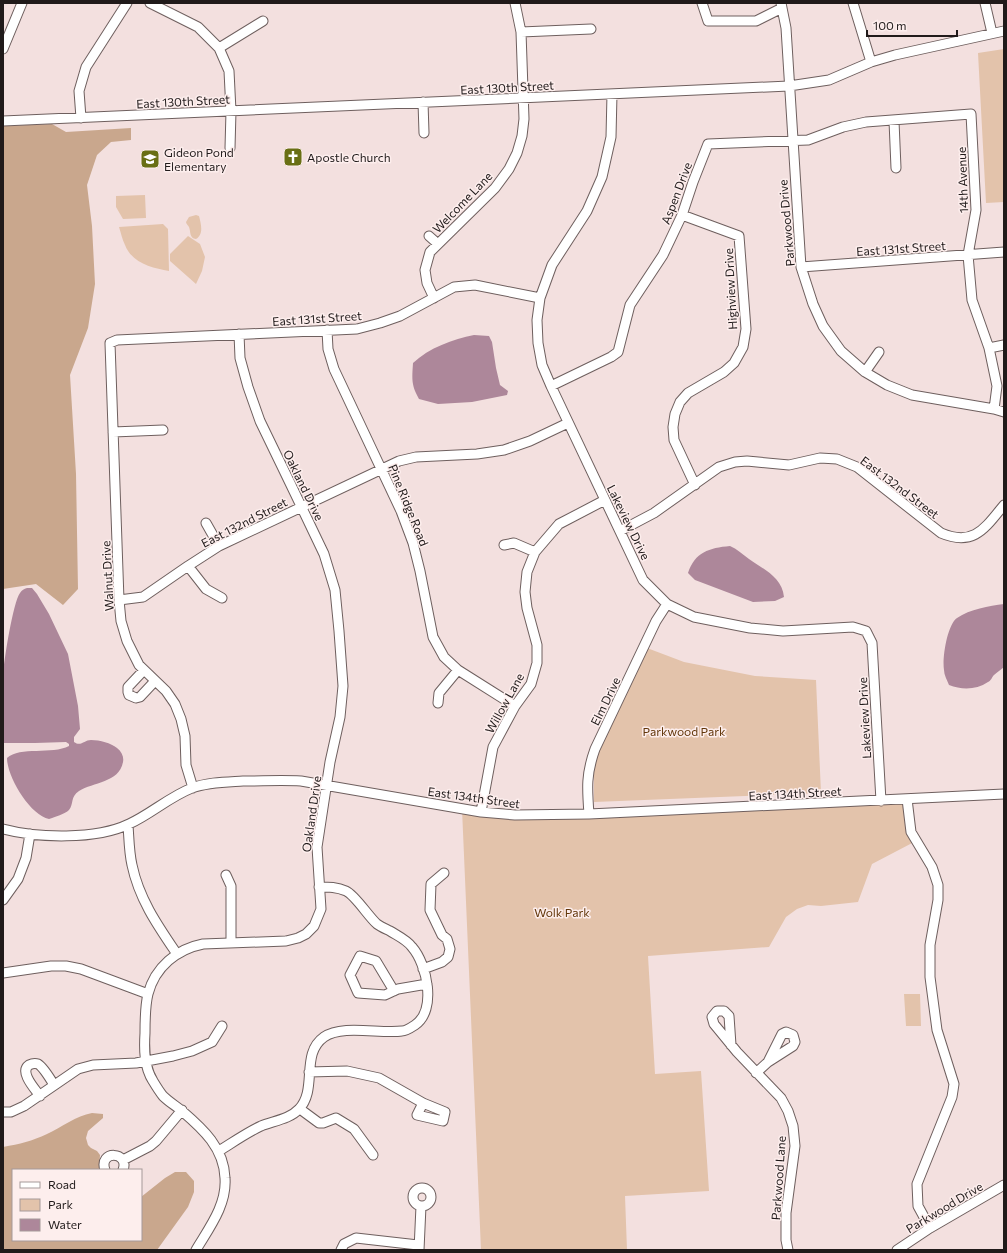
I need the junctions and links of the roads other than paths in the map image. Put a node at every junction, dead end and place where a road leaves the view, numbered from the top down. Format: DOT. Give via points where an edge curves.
graph roads {
  1 [pos="22,3"];
  2 [pos="127,3"];
  3 [pos="150,3"];
  4 [pos="515,3"];
  5 [pos="702,3"];
  6 [pos="853,3"];
  7 [pos="985,3"];
  8 [pos="781,6"];
  9 [pos="263,21"];
  10 [pos="591,29"];
  11 [pos="1004,31"];
  12 [pos="521,32"];
  13 [pos="992,33"];
  14 [pos="3,48"];
  15 [pos="219,48"];
  16 [pos="870,62"];
  17 [pos="789,86"];
  18 [pos="612,94"];
  19 [pos="524,98"];
  20 [pos="423,102"];
  21 [pos="231,111"];
  22 [pos="971,114"];
  23 [pos="80,118"];
  24 [pos="3,121"];
  25 [pos="894,121"];
  26 [pos="424,133"];
  27 [pos="792,141"];
  28 [pos="230,148"];
  29 [pos="896,168"];
  30 [pos="682,215"];
  31 [pos="429,236"];
  32 [pos="438,244"];
  33 [pos="1004,252"];
  34 [pos="968,255"];
  35 [pos="800,267"];
  36 [pos="434,298"];
  37 [pos="540,298"];
  38 [pos="327,330"];
  39 [pos="239,334"];
  40 [pos="110,343"];
  41 [pos="1004,345"];
  42 [pos="989,348"];
  43 [pos="879,352"];
  44 [pos="865,372"];
  45 [pos="550,386"];
  46 [pos="994,409"];
  47 [pos="1004,412"];
  48 [pos="568,423"];
  49 [pos="163,430"];
  50 [pos="113,432"];
  51 [pos="381,469"];
  52 [pos="695,485"];
  53 [pos="605,500"];
  54 [pos="1004,505"];
  55 [pos="301,507"];
  56 [pos="206,523"];
  57 [pos="620,531"];
  58 [pos="504,545"];
  59 [pos="219,546"];
  60 [pos="534,552"];
  61 [pos="188,566"];
  62 [pos="222,598"];
  63 [pos="119,600"];
  64 [pos="667,604"];
  65 [pos="144,670"];
  66 [pos="458,670"];
  67 [pos="155,681"];
  68 [pos="438,703"];
  69 [pos="515,706"];
  70 [pos="327,786"];
  71 [pos="193,788"];
  72 [pos="1004,794"];
  73 [pos="907,800"];
  74 [pos="881,801"];
  75 [pos="480,812"];
  76 [pos="589,814"];
  77 [pos="128,825"];
  78 [pos="3,829"];
  79 [pos="30,834"];
  80 [pos="444,873"];
  81 [pos="226,875"];
  82 [pos="319,887"];
  83 [pos="3,900"];
  84 [pos="231,942"];
  85 [pos="177,954"];
  86 [pos="423,969"];
  87 [pos="3,973"];
  88 [pos="427,984"];
  89 [pos="394,991"];
  90 [pos="148,994"];
  91 [pos="222,1026"];
  92 [pos="732,1044"];
  93 [pos="146,1061"];
  94 [pos="768,1062"];
  95 [pos="309,1072"];
  96 [pos="756,1073"];
  97 [pos="54,1085"];
  98 [pos="40,1096"];
  99 [pos="423,1103"];
  100 [pos="300,1109"];
  101 [pos="182,1110"];
  102 [pos="3,1112"];
  103 [pos="219,1151"];
  104 [pos="373,1155"];
  105 [pos="123,1160"];
  106 [pos="105,1169"];
  107 [pos="123,1169"];
  108 [pos="1004,1185"];
  109 [pos="421,1206"];
  110 [pos="930,1228"];
  111 [pos="418,1247"];
  112 [pos="196,1250"];
  113 [pos="341,1250"];
  114 [pos="788,1250"];
  115 [pos="897,1250"];
  1 -- 14 [label="street"];
  2 -- 23 [label="street" via="86,66 79,91"];
  3 -- 15 [label="street" via="198,27"];
  4 -- 12 [label="street, Welcome Lane"];
  5 -- 8 [label="street" via="708,21 756,21"];
  6 -- 16 [label="street"];
  7 -- 13 [label="street"];
  8 -- 17 [label="street, Parkwood Drive" via="786,28"];
  9 -- 15 [label="street"];
  10 -- 12 [label="street"];
  11 -- 13 [label="street, East 130th Street"];
  12 -- 19 [label="street, Welcome Lane"];
  13 -- 16 [label="street, East 130th Street"];
  15 -- 21 [label="street" via="228,71"];
  16 -- 17 [label="street, East 130th Street" via="829,80"];
  17 -- 18 [label="street, East 130th Street"];
  17 -- 27 [label="street, Parkwood Drive"];
  18 -- 19 [label="street, East 130th Street"];
  18 -- 37 [label="street, Lakeview Drive" via="611,137 602,177 587,211 552,265"];
  19 -- 20 [label="street, East 130th Street"];
  19 -- 32 [label="street, Welcome Lane" via="522,136 509,169 495,188"];
  20 -- 21 [label="street, East 130th Street"];
  20 -- 26 [label="street"];
  21 -- 23 [label="street, East 130th Street"];
  21 -- 28 [label="street"];
  22 -- 25 [label="street, Aspen Drive"];
  22 -- 34 [label="street, 14th Avenue" via="976,210"];
  23 -- 24 [label="street, East 130th Street"];
  25 -- 27 [label="street, Aspen Drive" via="866,122 843,127 808,140"];
  25 -- 29 [label="street"];
  27 -- 30 [label="street, Aspen Drive" via="708,144"];
  27 -- 35 [label="street, Parkwood Drive"];
  30 -- 45 [label="street, Aspen Drive" via="663,255 630,305 618,352"];
  30 -- 52 [label="street, Highview Drive" via="739,236 746,329 743,347 734,363 724,372 688,393 680,402 675,414 674,440"];
  31 -- 32 [label="street"];
  32 -- 36 [label="street, Welcome Lane" via="430,252 425,270 427,283"];
  33 -- 34 [label="street, East 131st Street"];
  34 -- 35 [label="street, East 131st Street"];
  34 -- 42 [label="street, 14th Avenue" via="972,300"];
  35 -- 44 [label="street, Parkwood Drive" via="823,326 841,351"];
  36 -- 37 [label="street, East 131st Street" via="454,288 475,285"];
  36 -- 38 [label="street, East 131st Street" via="400,316 380,323 357,329"];
  37 -- 45 [label="street, Lakeview Drive" via="537,320 538,343"];
  38 -- 39 [label="street, East 131st Street"];
  38 -- 51 [label="street, Pine Ridge Road" via="328,349 334,369"];
  39 -- 40 [label="street, East 131st Street" via="117,340"];
  39 -- 55 [label="street, Oakland Drive" via="240,358 255,408"];
  40 -- 50 [label="street, Walnut Drive"];
  41 -- 42 [label="street"];
  42 -- 46 [label="street, 14th Avenue" via="997,386"];
  43 -- 44 [label="street"];
  44 -- 46 [label="street, Parkwood Drive" via="887,385 912,395"];
  45 -- 48 [label="street, Lakeview Drive"];
  46 -- 47 [label="street, Parkwood Drive"];
  48 -- 51 [label="street, East 132nd Street" via="504,450 416,457"];
  48 -- 53 [label="street, Lakeview Drive"];
  49 -- 50 [label="street"];
  50 -- 63 [label="street, Walnut Drive"];
  51 -- 55 [label="street, East 132nd Street"];
  51 -- 66 [label="street, Pine Ridge Road" via="413,543 433,637 444,657"];
  52 -- 54 [label="street, East 132nd Street" via="719,468 735,462 789,465 820,458 837,459 857,467 941,533 964,538 986,527"];
  52 -- 57 [label="street, East 132nd Street" via="654,513"];
  53 -- 57 [label="street, Lakeview Drive"];
  53 -- 60 [label="street, Willow Lane" via="559,524"];
  55 -- 59 [label="street, East 132nd Street"];
  55 -- 70 [label="street, Oakland Drive" via="324,554 335,590 339,631 343,686"];
  56 -- 59 [label="street"];
  57 -- 64 [label="street, Lakeview Drive" via="643,580"];
  58 -- 60 [label="street" via="514,543"];
  59 -- 61 [label="street, East 132nd Street"];
  60 -- 69 [label="street, Willow Lane" via="527,572 525,592 537,645 537,663 531,684"];
  61 -- 62 [label="street" via="206,589"];
  61 -- 63 [label="street, East 132nd Street" via="143,597"];
  63 -- 65 [label="street, Walnut Drive" via="121,621 127,641"];
  64 -- 74 [label="street, Lakeview Drive" via="694,618 750,628 783,631 853,627 866,631 872,643"];
  64 -- 76 [label="street, Elm Drive" via="656,621 590,763 587,781"];
  65 -- 67 [label="street, Walnut Drive"];
  65 -- 67 [label="street" via="128,687 129,696 140,697"];
  66 -- 68 [label="street" via="439,693"];
  66 -- 69 [label="street, Pine Ridge Road"];
  67 -- 71 [label="street, Walnut Drive" via="175,704 181,719 185,736 186,765"];
  69 -- 75 [label="street, Willow Lane" via="493,747"];
  70 -- 71 [label="street, East 134th Street" via="278,780 221,782"];
  70 -- 75 [label="street, East 134th Street"];
  70 -- 82 [label="street, Oakland Drive" via="318,834"];
  71 -- 77 [label="street, East 134th Street"];
  72 -- 73 [label="street, East 134th Street"];
  73 -- 74 [label="street, East 134th Street"];
  73 -- 110 [label="street" via="911,832 932,867 938,885 930,945 930,977 937,1030 954,1084 952,1097 917,1184 918,1206"];
  74 -- 76 [label="street, East 134th Street"];
  75 -- 76 [label="street, East 134th Street" via="515,815"];
  77 -- 79 [label="street, East 134th Street" via="106,832 78,835"];
  77 -- 85 [label="street" via="132,864 139,890 149,911"];
  78 -- 79 [label="street, East 134th Street"];
  79 -- 83 [label="street" via="26,858 18,879"];
  80 -- 86 [label="street" via="431,884 430,910 450,949 448,957 442,962"];
  81 -- 84 [label="street" via="231,886"];
  82 -- 84 [label="street, Oakland Drive" via="321,909 314,926 306,934 286,941"];
  82 -- 86 [label="street" via="336,887 348,892 377,924 412,947"];
  84 -- 85 [label="street, Oakland Drive" via="196,945"];
  85 -- 90 [label="street, Oakland Drive" via="157,973"];
  86 -- 88 [label="street"];
  87 -- 90 [label="street" via="66,966 81,969"];
  88 -- 89 [label="street"];
  88 -- 95 [label="street" via="426,1011 417,1024 403,1031 341,1031 325,1036 317,1043 312,1053"];
  89 -- 89 [label="street" via="385,995 358,993 350,974 360,956 376,961"];
  90 -- 93 [label="street, Oakland Drive" via="144,1046"];
  91 -- 93 [label="street" via="212,1042 206,1046"];
  92 -- 96 [label="street, Parkwood Lane" via="736,1052"];
  93 -- 97 [label="street" via="86,1066"];
  93 -- 101 [label="street, Oakland Drive" via="152,1079 164,1096"];
  94 -- 96 [label="street"];
  95 -- 99 [label="street" via="346,1071 379,1078"];
  95 -- 100 [label="street" via="307,1095"];
  96 -- 114 [label="street, Parkwood Lane" via="781,1098 793,1126 794,1146 786,1213"];
  97 -- 98 [label="street"];
  97 -- 98 [label="street" via="40,1065 28,1066 26,1076"];
  98 -- 102 [label="street" via="18,1110"];
  100 -- 103 [label="street" via="260,1127"];
  100 -- 104 [label="street" via="319,1123 336,1118 354,1129"];
  101 -- 103 [label="street, Oakland Drive" via="201,1127"];
  101 -- 105 [label="street" via="156,1141"];
  103 -- 112 [label="street, Oakland Drive" via="225,1178 222,1202"];
  105 -- 106 [label="street" via="116,1155 108,1157 104,1163"];
  105 -- 107 [label="street"];
  108 -- 110 [label="street, Parkwood Drive"];
  109 -- 111 [label="street"];
  110 -- 115 [label="street, Parkwood Drive"];
  111 -- 113 [label="street" via="356,1238 344,1244"];
}
